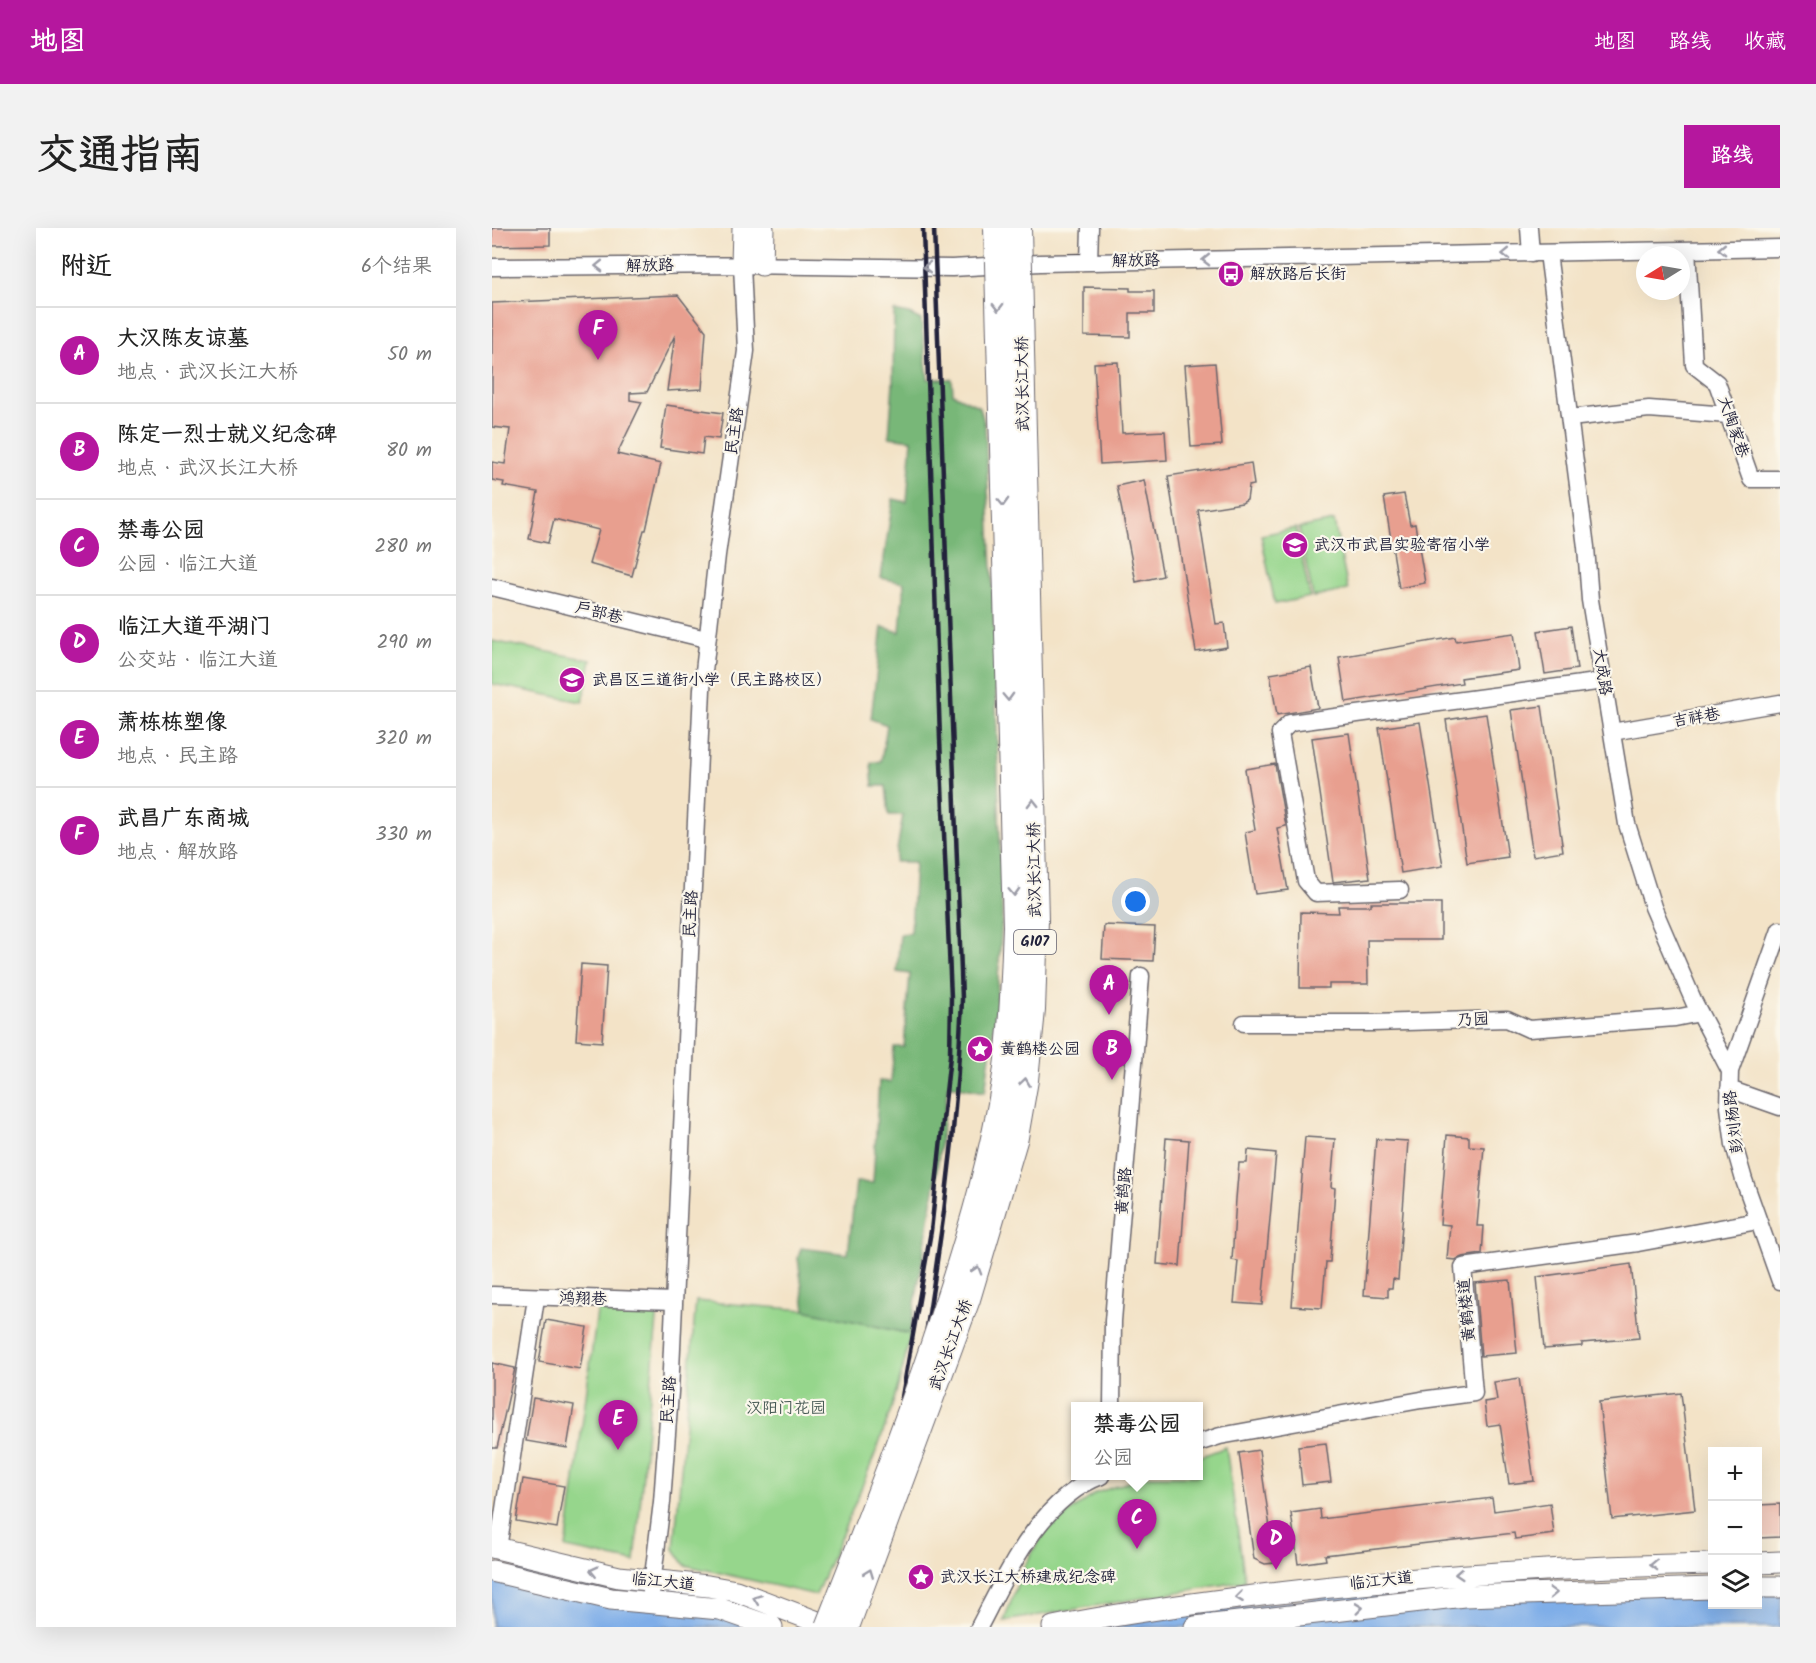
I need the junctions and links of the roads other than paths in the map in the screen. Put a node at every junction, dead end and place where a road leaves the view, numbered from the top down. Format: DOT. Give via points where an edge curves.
graph roads {
  1 [pos="743,228"];
  2 [pos="763,228"];
  3 [pos="996,228"];
  4 [pos="1019,228"];
  5 [pos="1090,228"];
  6 [pos="1529,228"];
  7 [pos="1780,248"];
  8 [pos="1690,250"];
  9 [pos="1636,251"];
  10 [pos="1540,254"];
  11 [pos="1089,262"];
  12 [pos="752,265"];
  13 [pos="492,267"];
  14 [pos="1690,299"];
  15 [pos="1728,415"];
  16 [pos="1570,418"];
  17 [pos="1780,479"];
  18 [pos="492,587"];
  19 [pos="706,639"];
  20 [pos="1604,681"];
  21 [pos="1780,703"];
  22 [pos="1612,732"];
  23 [pos="1400,890"];
  24 [pos="1780,930"];
  25 [pos="1141,976"];
  26 [pos="1700,1013"];
  27 [pos="1244,1023"];
  28 [pos="1730,1071"];
  29 [pos="1729,1089"];
  30 [pos="1780,1107"];
  31 [pos="1758,1221"];
  32 [pos="1780,1281"];
  33 [pos="492,1295"];
  34 [pos="536,1298"];
  35 [pos="674,1301"];
  36 [pos="1112,1402"];
  37 [pos="1203,1441"];
  38 [pos="1089,1480"];
  39 [pos="495,1548"];
  40 [pos="1780,1562"];
  41 [pos="1762,1563"];
  42 [pos="1708,1564"];
  43 [pos="492,1571"];
  44 [pos="652,1581"];
  45 [pos="1762,1587"];
  46 [pos="1780,1587"];
  47 [pos="1708,1588"];
  48 [pos="1297,1590"];
  49 [pos="650,1602"];
  50 [pos="1301,1615"];
  51 [pos="772,1627"];
  52 [pos="829,1627"];
  53 [pos="847,1627"];
  54 [pos="980,1627"];
  55 [pos="1053,1627"];
  56 [pos="1195,1627"];
  1 -- 12 [label="main road, 民主路"];
  2 -- 12 [label="main road, 民主路"];
  3 -- 52 [label="highway, 武汉长江大桥 / G107, one-way, bridge" via="1015,926 1006,1065 966,1245 917,1392"];
  53 -- 4 [label="highway, 武汉长江大桥 / G107, one-way, bridge" via="968,1299 1016,1137 1026,1080 1036,920"];
  5 -- 11 [label="street"];
  6 -- 10 [label="street, 大成路"];
  7 -- 8 [label="street, 解放路, one-way"];
  9 -- 10 [label="street, 解放路"];
  10 -- 11 [label="street, 解放路, one-way"];
  10 -- 16 [label="street, 大成路"];
  11 -- 12 [label="street, 解放路, one-way" via="952,268"];
  12 -- 13 [label="street, 解放路, one-way"];
  12 -- 19 [label="street, 民主路" via="746,351"];
  14 -- 15 [label="street, 大陶家巷" via="1694,365 1717,383"];
  15 -- 16 [label="street" via="1649,409"];
  15 -- 17 [label="street, 大陶家巷" via="1751,478"];
  16 -- 20 [label="street, 大成路" via="1590,600"];
  18 -- 19 [label="street, 户部巷"];
  19 -- 35 [label="street, 民主路"];
  20 -- 22 [label="street, 大成路"];
  20 -- 23 [label="street" via="1290,723 1285,728 1280,734 1306,881 1316,892"];
  21 -- 22 [label="street, 吉祥巷"];
  22 -- 26 [label="street, 大成路" via="1627,824 1640,866 1653,907"];
  24 -- 28 [label="street, 彭刘杨路"];
  25 -- 36 [label="street, 黄鹄路" via="1113,1321"];
  26 -- 27 [label="street, 乃园" via="1529,1029 1507,1019"];
  26 -- 28 [label="street, 大成路"];
  28 -- 29 [label="street, 彭刘杨路"];
  29 -- 30 [label="street"];
  29 -- 31 [label="street, 彭刘杨路" via="1734,1145"];
  31 -- 32 [label="street, 彭刘杨路"];
  31 -- 37 [label="street, 黄鹤楼道" via="1638,1243 1464,1267 1474,1393"];
  33 -- 34 [label="street, 鸿翔巷"];
  34 -- 35 [label="street, 鸿翔巷"];
  34 -- 39 [label="street"];
  35 -- 44 [label="street, 民主路" via="663,1491"];
  38 -- 54 [label="street" via="1048,1513"];
  44 -- 39 [label="main road, 临江大道, one-way"];
  40 -- 41 [label="main road"];
  42 -- 48 [label="main road, 临江大道, one-way" via="1464,1574"];
  43 -- 49 [label="main road, 临江大道" via="603,1598"];
  44 -- 49 [label="street, 民主路"];
  52 -- 44 [label="main road, 临江大道, one-way" via="736,1591"];
  45 -- 46 [label="main road"];
  50 -- 47 [label="main road, 临江大道, one-way" via="1464,1596"];
  48 -- 50 [label="main road"];
  48 -- 55 [label="main road, 临江大道, one-way"];
  49 -- 51 [label="main road, 临江大道" via="720,1609"];
  50 -- 56 [label="main road, 临江大道"];
}
